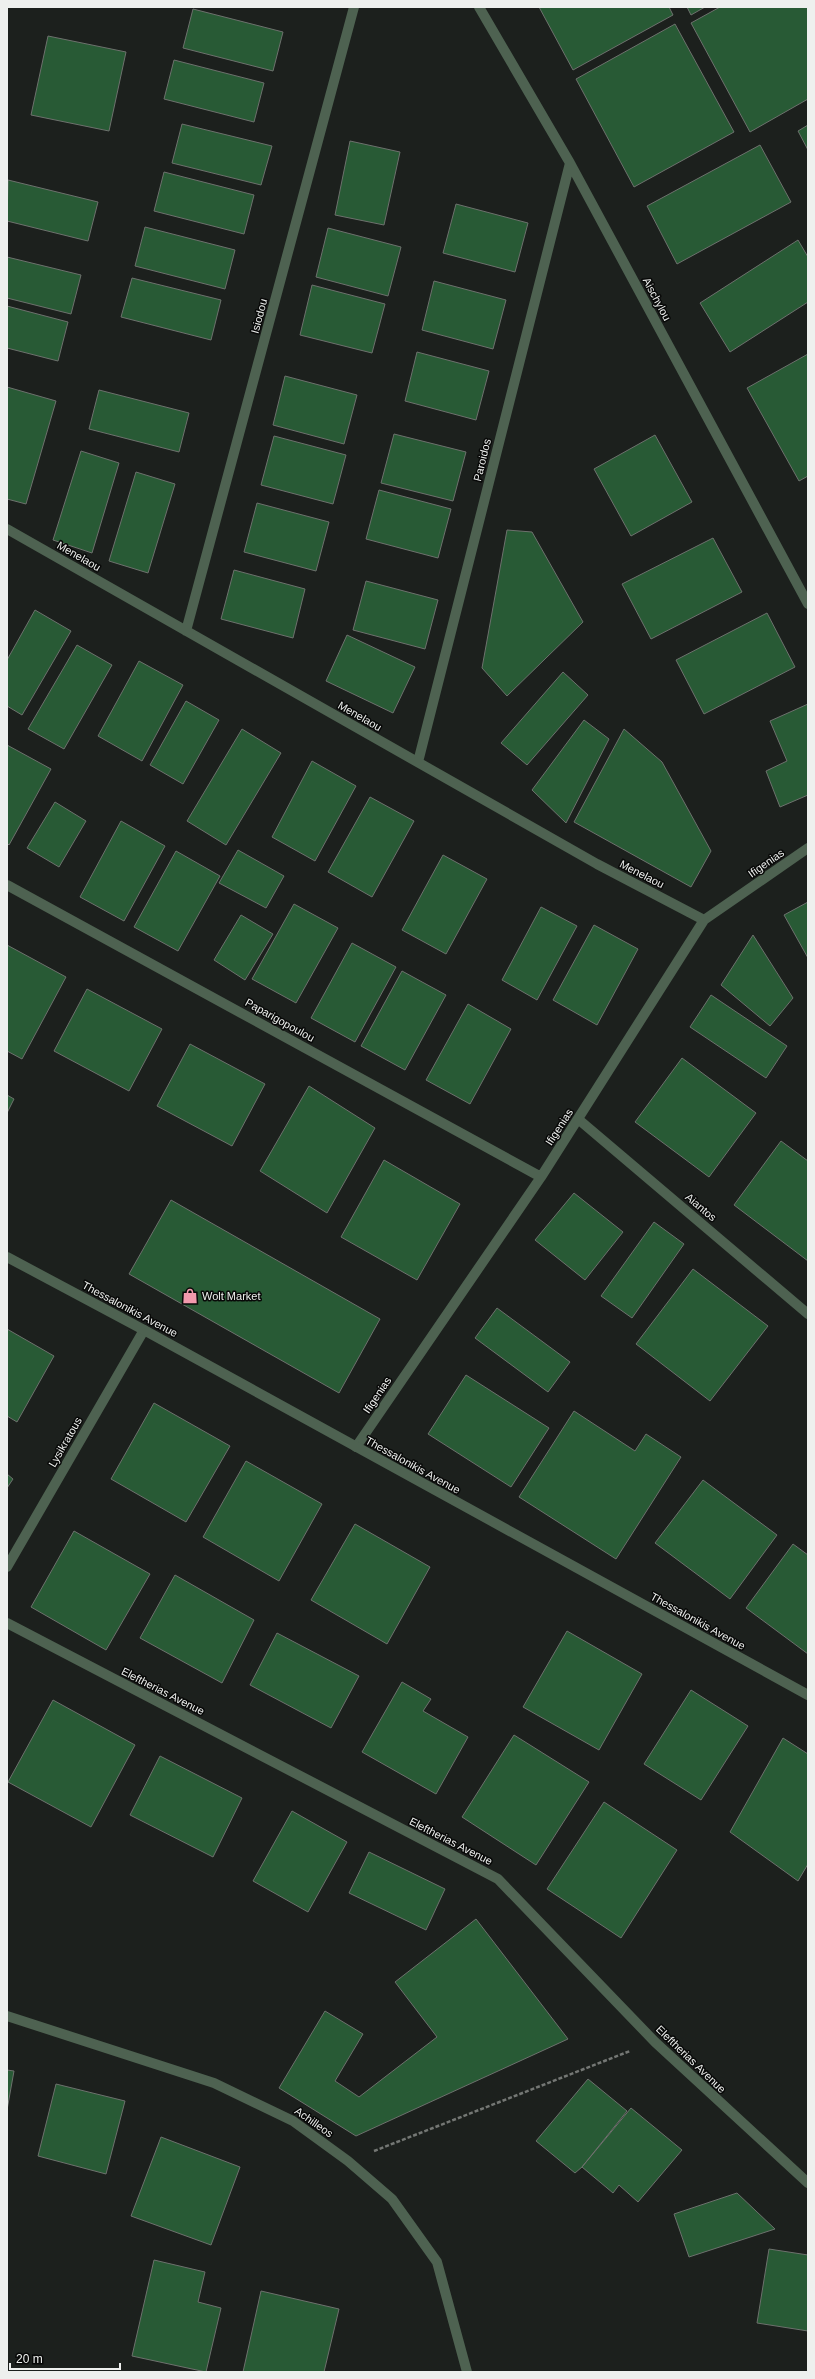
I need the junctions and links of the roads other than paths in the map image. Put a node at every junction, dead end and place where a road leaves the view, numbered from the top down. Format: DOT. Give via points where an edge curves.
graph roads {
  1 [pos="354,7"];
  2 [pos="479,7"];
  3 [pos="570,163"];
  4 [pos="7,529"];
  5 [pos="808,604"];
  6 [pos="186,630"];
  7 [pos="418,762"];
  8 [pos="808,848"];
  9 [pos="7,885"];
  10 [pos="704,920"];
  11 [pos="578,1119"];
  12 [pos="541,1177"];
  13 [pos="7,1257"];
  14 [pos="808,1314"];
  15 [pos="144,1330"];
  16 [pos="356,1448"];
  17 [pos="7,1567"];
  18 [pos="7,1623"];
  19 [pos="808,1695"];
  20 [pos="7,2016"];
  21 [pos="808,2183"];
  22 [pos="467,2372"];
  1 -- 6 [label="street, Isiodou"];
  2 -- 3 [label="street, Aischylou"];
  3 -- 5 [label="street, Aischylou"];
  3 -- 7 [label="street, Paroidos"];
  4 -- 6 [label="street, Menelaou"];
  6 -- 7 [label="street, Menelaou"];
  7 -- 10 [label="street, Menelaou" via="597,864"];
  8 -- 10 [label="street, Ifigenias"];
  9 -- 12 [label="street, Paparigopoulou"];
  10 -- 11 [label="street, Ifigenias"];
  11 -- 12 [label="street, Ifigenias"];
  11 -- 14 [label="street, Aiantos"];
  12 -- 16 [label="street, Ifigenias"];
  13 -- 15 [label="street, Thessalonikis Avenue"];
  15 -- 16 [label="street, Thessalonikis Avenue"];
  15 -- 17 [label="street, Lysikratous"];
  16 -- 19 [label="street, Thessalonikis Avenue"];
  18 -- 21 [label="street, Eleftherias Avenue" via="498,1879 655,2042"];
  20 -- 22 [label="street, Achilleos" via="214,2083 294,2121 348,2161 392,2199 437,2262"];
}
